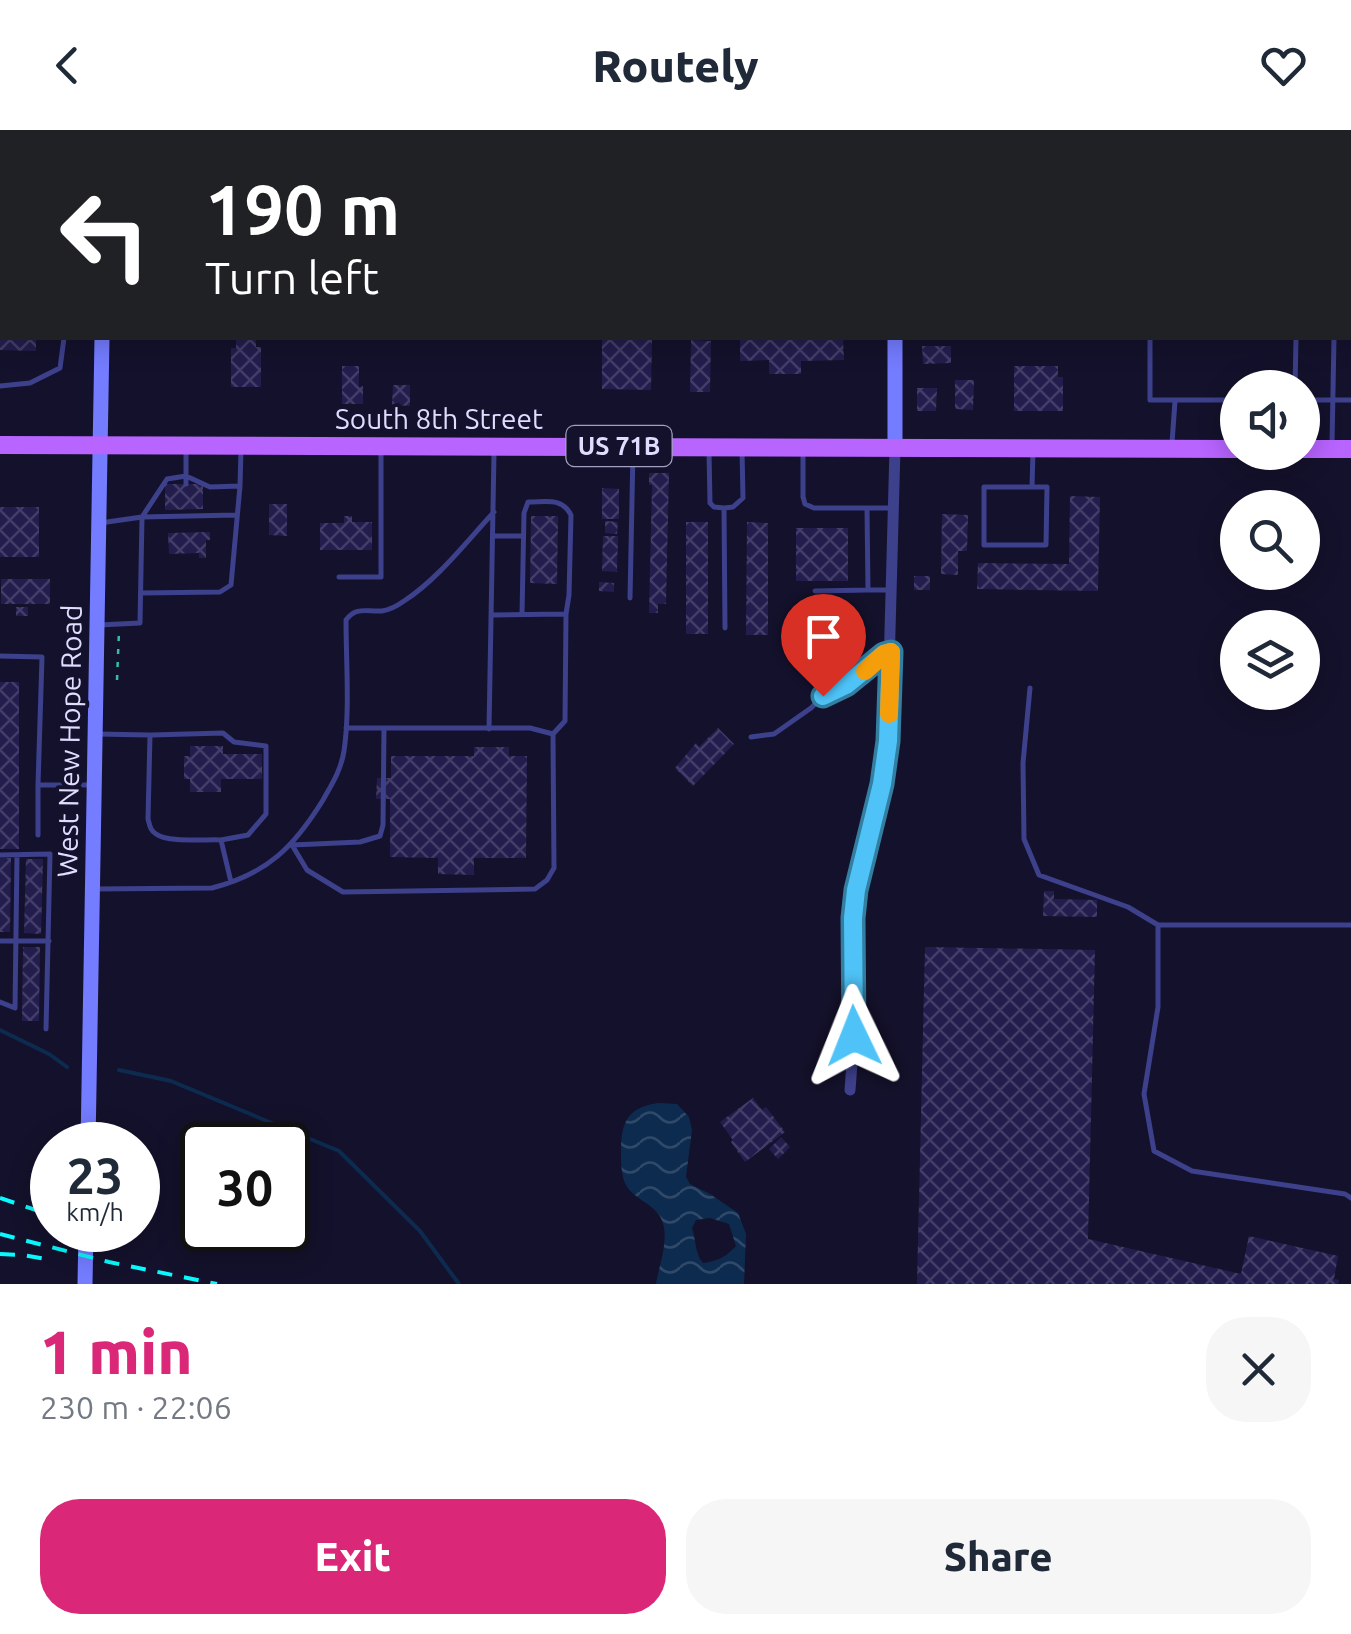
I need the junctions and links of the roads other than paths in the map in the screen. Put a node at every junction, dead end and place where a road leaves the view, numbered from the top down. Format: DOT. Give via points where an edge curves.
graph roads {
  1 [pos="64,340"];
  2 [pos="102,340"];
  3 [pos="895,340"];
  4 [pos="1150,340"];
  5 [pos="1296,340"];
  6 [pos="1334,340"];
  7 [pos="1295,370"];
  8 [pos="0,386"];
  9 [pos="1220,400"];
  10 [pos="1320,400"];
  11 [pos="1334,400"];
  12 [pos="1351,400"];
  13 [pos="1175,401"];
  14 [pos="494,445"];
  15 [pos="0,446"];
  16 [pos="99,446"];
  17 [pos="187,446"];
  18 [pos="240,446"];
  19 [pos="382,446"];
  20 [pos="634,446"];
  21 [pos="709,446"];
  22 [pos="742,447"];
  23 [pos="803,447"];
  24 [pos="895,448"];
  25 [pos="1033,448"];
  26 [pos="1172,448"];
  27 [pos="1220,449"];
  28 [pos="1341,449"];
  29 [pos="186,476"];
  30 [pos="186,484"];
  31 [pos="240,486"];
  32 [pos="1032,487"];
  33 [pos="724,508"];
  34 [pos="868,508"];
  35 [pos="894,508"];
  36 [pos="494,512"];
  37 [pos="236,514"];
  38 [pos="142,518"];
  39 [pos="98,523"];
  40 [pos="494,536"];
  41 [pos="523,536"];
  42 [pos="339,577"];
  43 [pos="868,590"];
  44 [pos="892,590"];
  45 [pos="815,592"];
  46 [pos="142,593"];
  47 [pos="630,598"];
  48 [pos="566,614"];
  49 [pos="492,615"];
  50 [pos="522,616"];
  51 [pos="96,626"];
  52 [pos="725,628"];
  53 [pos="891,652"];
  54 [pos="0,656"];
  55 [pos="1030,688"];
  56 [pos="345,728"];
  57 [pos="384,728"];
  58 [pos="489,729"];
  59 [pos="94,734"];
  60 [pos="552,734"];
  61 [pos="150,735"];
  62 [pos="751,738"];
  63 [pos="38,785"];
  64 [pos="93,785"];
  65 [pos="38,835"];
  66 [pos="221,840"];
  67 [pos="292,845"];
  68 [pos="16,855"];
  69 [pos="0,856"];
  70 [pos="231,883"];
  71 [pos="91,889"];
  72 [pos="1158,925"];
  73 [pos="1351,925"];
  74 [pos="0,941"];
  75 [pos="49,941"];
  76 [pos="16,942"];
  77 [pos="0,1002"];
  78 [pos="46,1029"];
  79 [pos="850,1090"];
  80 [pos="88,1122"];
  81 [pos="1351,1198"];
  82 [pos="86,1252"];
  83 [pos="85,1284"];
  1 -- 8 [label="lane" via="60,368 30,383"];
  2 -- 16 [label="main road, West New Hope Road"];
  3 -- 24 [label="main road"];
  4 -- 13 [label="lane" via="1150,400"];
  5 -- 7 [label="lane"];
  6 -- 11 [label="lane"];
  9 -- 13 [label="lane"];
  10 -- 11 [label="lane"];
  11 -- 12 [label="lane"];
  11 -- 28 [label="lane"];
  13 -- 26 [label="lane"];
  14 -- 19 [label="main road, South 8th Street / US 71B"];
  14 -- 20 [label="main road, South 8th Street / US 71B"];
  14 -- 36 [label="lane"];
  15 -- 16 [label="main road, South 8th Street / US 71B"];
  16 -- 17 [label="main road, South 8th Street / US 71B"];
  16 -- 39 [label="main road, West New Hope Road"];
  17 -- 18 [label="main road, South 8th Street / US 71B"];
  17 -- 29 [label="lane"];
  18 -- 19 [label="main road, South 8th Street / US 71B"];
  18 -- 31 [label="lane"];
  19 -- 42 [label="lane" via="380,578"];
  20 -- 21 [label="main road, South 8th Street / US 71B"];
  20 -- 47 [label="lane"];
  21 -- 22 [label="main road, South 8th Street / US 71B"];
  21 -- 33 [label="lane" via="710,504"];
  22 -- 23 [label="main road, South 8th Street / US 71B"];
  22 -- 33 [label="lane" via="743,498"];
  23 -- 24 [label="main road, South 8th Street / US 71B"];
  23 -- 34 [label="lane" via="805,504"];
  24 -- 25 [label="main road, South 8th Street / US 71B"];
  24 -- 35 [label="street"];
  25 -- 26 [label="main road, South 8th Street / US 71B"];
  25 -- 32 [label="lane"];
  26 -- 27 [label="main road, South 8th Street / US 71B"];
  29 -- 30 [label="lane"];
  29 -- 31 [label="lane" via="210,486"];
  29 -- 38 [label="lane" via="167,480"];
  31 -- 37 [label="lane"];
  32 -- 32 [label="lane" via="984,487 984,545 1046,545 1047,487"];
  33 -- 52 [label="lane"];
  34 -- 35 [label="lane"];
  34 -- 43 [label="lane"];
  35 -- 44 [label="street"];
  36 -- 40 [label="lane"];
  36 -- 56 [label="lane" via="399,605 360,610 346,620"];
  37 -- 38 [label="lane"];
  37 -- 46 [label="lane" via="226,590"];
  38 -- 39 [label="lane"];
  38 -- 46 [label="lane"];
  39 -- 51 [label="main road, West New Hope Road"];
  40 -- 41 [label="lane"];
  40 -- 49 [label="lane"];
  41 -- 48 [label="lane" via="528,502 566,505"];
  41 -- 50 [label="lane"];
  43 -- 44 [label="lane"];
  43 -- 45 [label="lane"];
  44 -- 53 [label="street"];
  46 -- 51 [label="lane" via="140,622"];
  48 -- 50 [label="lane"];
  48 -- 60 [label="lane" via="564,721"];
  49 -- 50 [label="lane"];
  49 -- 58 [label="lane"];
  51 -- 59 [label="main road, West New Hope Road"];
  53 -- 62 [label="lane" via="774,734"];
  53 -- 79 [label="street" via="882,784 853,918"];
  54 -- 63 [label="lane" via="42,656"];
  55 -- 72 [label="lane" via="1024,840 1039,874"];
  56 -- 57 [label="lane"];
  56 -- 67 [label="lane" via="338,774"];
  57 -- 58 [label="lane"];
  57 -- 67 [label="lane" via="380,836"];
  58 -- 60 [label="lane"];
  59 -- 61 [label="lane"];
  59 -- 64 [label="main road, West New Hope Road"];
  60 -- 67 [label="lane" via="554,868 535,889 343,892 307,870"];
  61 -- 66 [label="lane" via="151,830 170,838"];
  61 -- 66 [label="lane" via="223,732 234,742 266,746 266,814 248,835"];
  63 -- 64 [label="lane"];
  63 -- 65 [label="lane"];
  64 -- 71 [label="main road, West New Hope Road"];
  66 -- 70 [label="lane"];
  67 -- 70 [label="lane"];
  68 -- 69 [label="lane"];
  68 -- 75 [label="lane" via="50,854"];
  68 -- 76 [label="lane"];
  70 -- 71 [label="lane"];
  71 -- 80 [label="main road, West New Hope Road"];
  72 -- 73 [label="lane"];
  72 -- 81 [label="lane" via="1158,1008 1144,1094 1154,1151 1192,1171"];
  74 -- 76 [label="lane"];
  75 -- 76 [label="lane"];
  75 -- 78 [label="lane"];
  76 -- 77 [label="lane" via="15,1008"];
  82 -- 83 [label="main road"];
}
